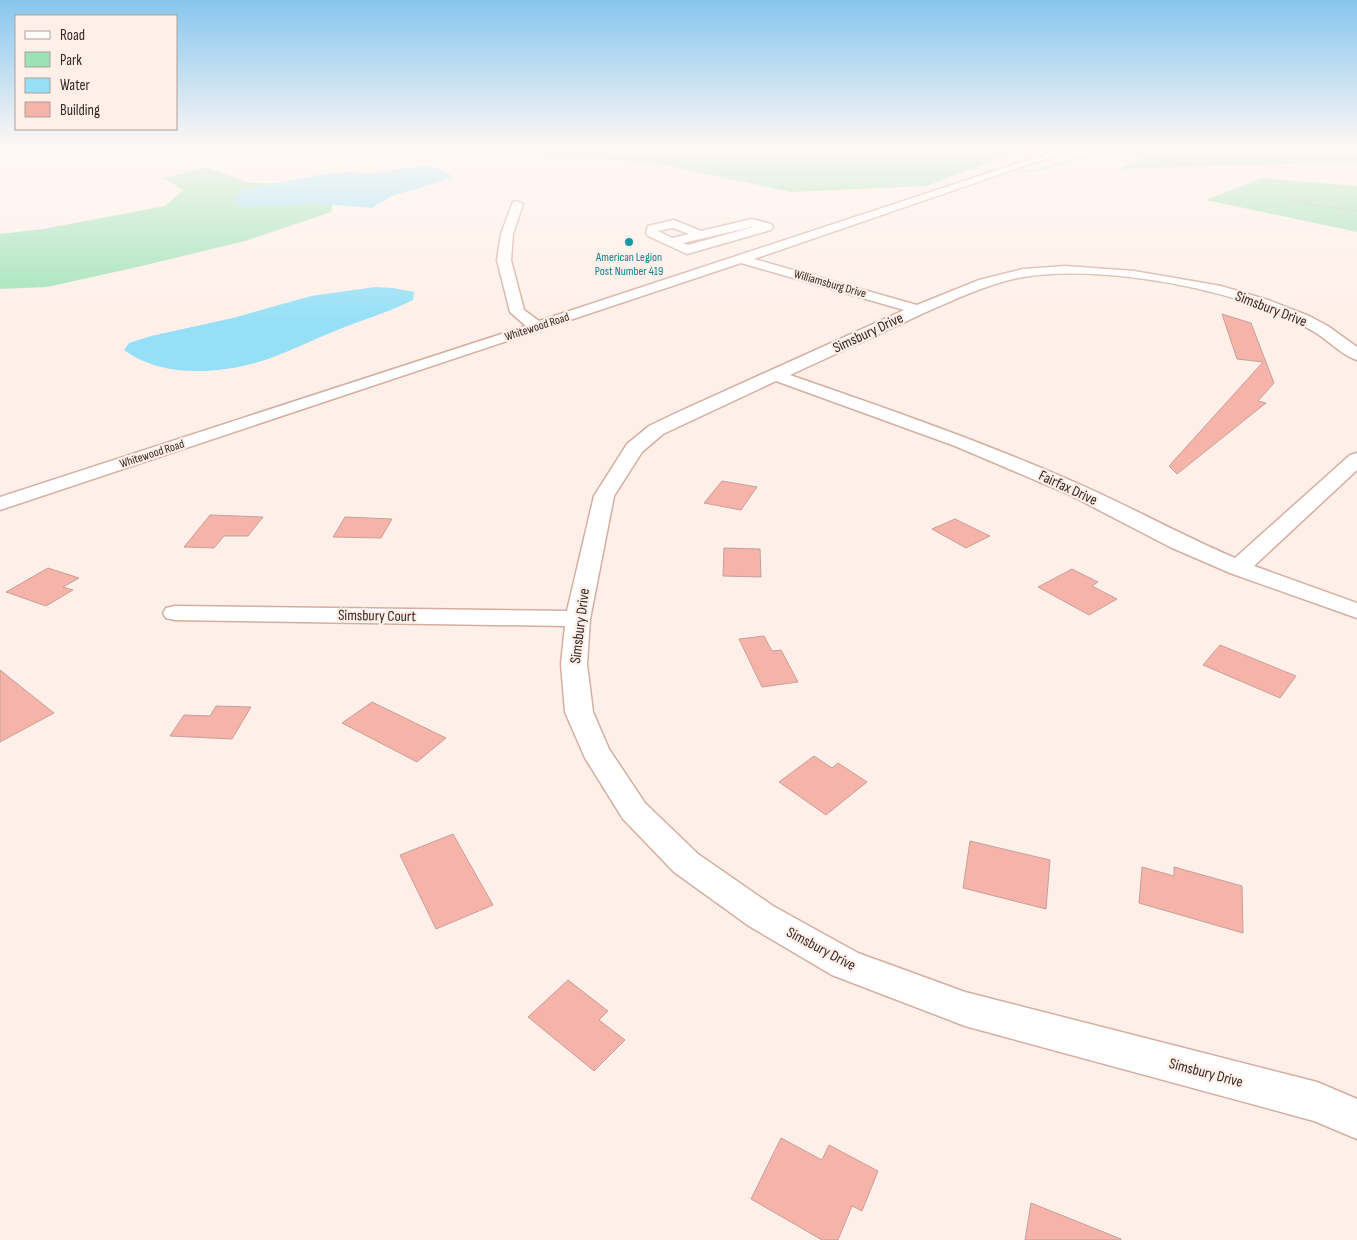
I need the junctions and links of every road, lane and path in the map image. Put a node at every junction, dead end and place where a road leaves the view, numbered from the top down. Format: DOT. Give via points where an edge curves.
graph roads {
  1 [pos="516,206"];
  2 [pos="899,206"];
  3 [pos="1322,206"];
  4 [pos="1357,211"];
  5 [pos="702,235"];
  6 [pos="671,242"];
  7 [pos="686,250"];
  8 [pos="734,261"];
  9 [pos="919,310"];
  10 [pos="537,328"];
  11 [pos="1357,356"];
  12 [pos="775,375"];
  13 [pos="1357,458"];
  14 [pos="0,504"];
  15 [pos="1238,568"];
  16 [pos="1357,610"];
  17 [pos="175,613"];
  18 [pos="578,619"];
  19 [pos="1357,1119"];
  1 -- 10 [label="street" via="506,234 504,260 517,312"];
  2 -- 8 [label="street, Whitewood Road"];
  3 -- 4 [label="path"];
  5 -- 6 [label="street"];
  5 -- 6 [label="street, Williamsburg Drive" via="674,224 652,229 652,233"];
  5 -- 7 [label="street" via="752,223 767,227"];
  6 -- 7 [label="street, Williamsburg Drive"];
  7 -- 8 [label="street, Williamsburg Drive"];
  8 -- 9 [label="street, Williamsburg Drive"];
  8 -- 10 [label="street, Whitewood Road"];
  9 -- 11 [label="street, Simsbury Drive" via="979,285 1024,273 1114,273 1221,290 1258,301 1320,328"];
  9 -- 12 [label="street, Simsbury Drive"];
  10 -- 14 [label="street, Whitewood Road"];
  12 -- 15 [label="street, Fairfax Drive" via="962,442 1075,490"];
  12 -- 18 [label="street, Simsbury Drive" via="656,430 634,448 604,496"];
  13 -- 15 [label="street"];
  15 -- 16 [label="street, Fairfax Drive"];
  17 -- 18 [label="street, Simsbury Court"];
  18 -- 19 [label="street, Simsbury Drive" via="574,664 579,712 595,752 634,812 653,831 686,863 761,916 846,964 965,1009 1317,1102"];
}
